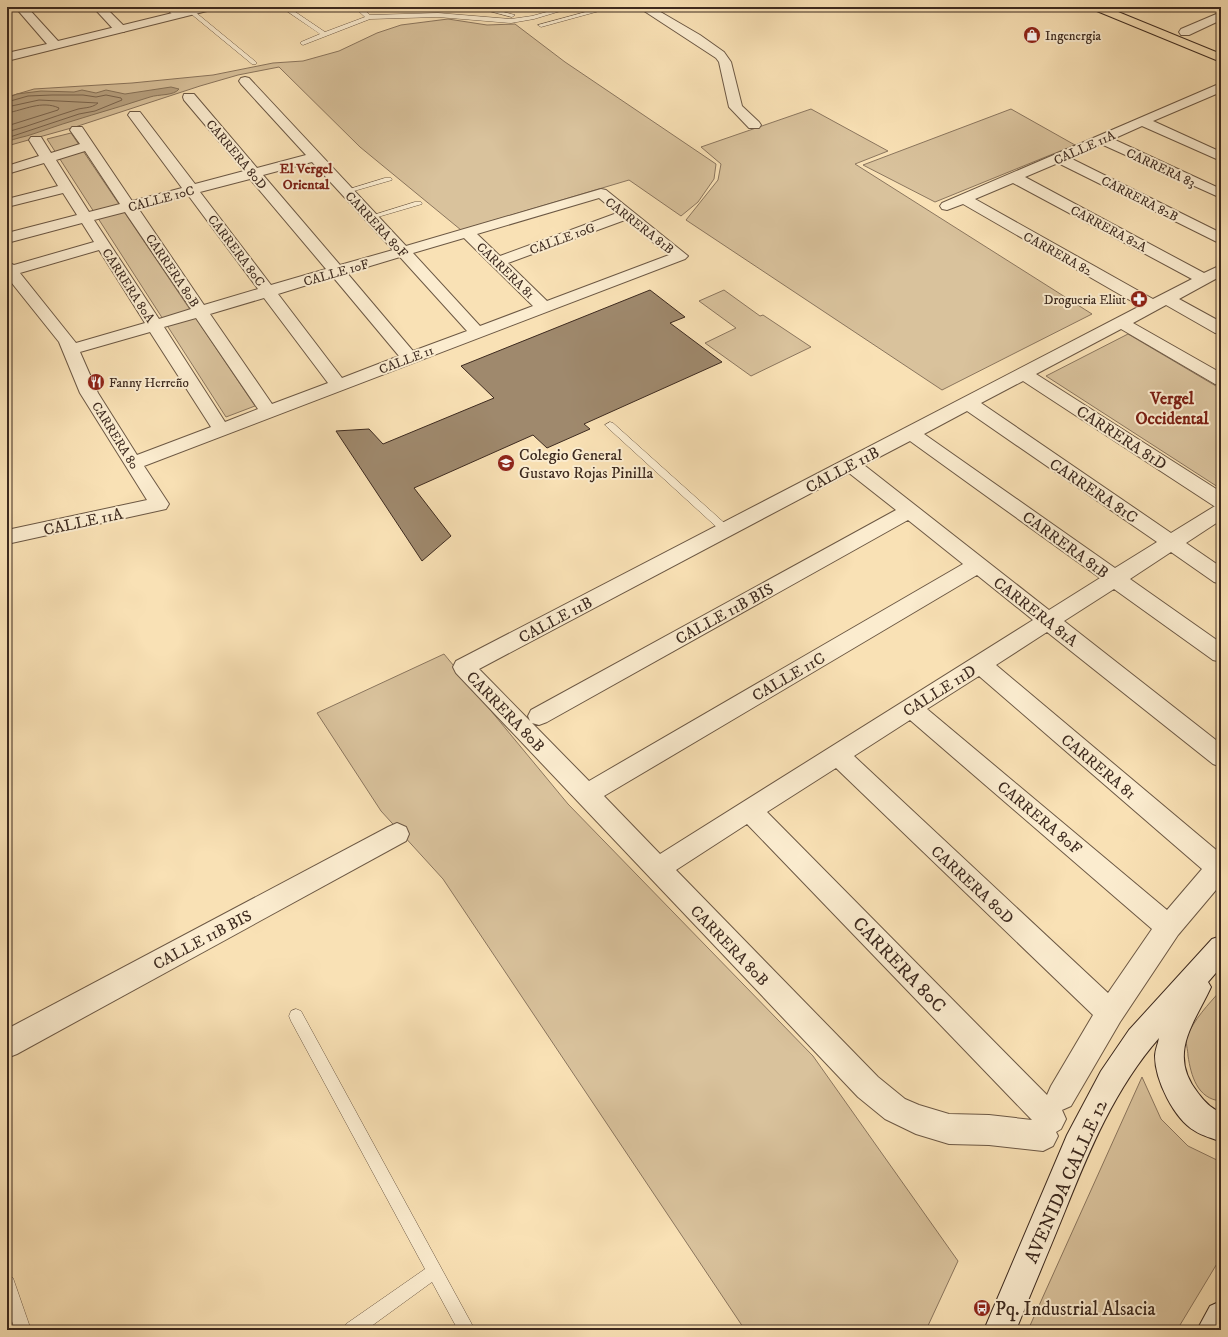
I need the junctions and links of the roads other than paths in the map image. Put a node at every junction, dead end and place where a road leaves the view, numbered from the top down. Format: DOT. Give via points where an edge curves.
graph roads {
  1 [pos="21,7"];
  2 [pos="99,7"];
  3 [pos="211,7"];
  4 [pos="284,7"];
  5 [pos="356,7"];
  6 [pos="477,7"];
  7 [pos="571,7"];
  8 [pos="611,7"];
  9 [pos="645,7"];
  10 [pos="1096,7"];
  11 [pos="1123,7"];
  12 [pos="175,11"];
  13 [pos="192,12"];
  14 [pos="1221,16"];
  15 [pos="369,17"];
  16 [pos="532,18"];
  17 [pos="541,25"];
  18 [pos="1221,27"];
  19 [pos="120,29"];
  20 [pos="1185,32"];
  21 [pos="324,34"];
  22 [pos="1198,37"];
  23 [pos="303,44"];
  24 [pos="55,45"];
  25 [pos="1221,46"];
  26 [pos="7,57"];
  27 [pos="1221,58"];
  28 [pos="254,63"];
  29 [pos="245,81"];
  30 [pos="1221,87"];
  31 [pos="189,97"];
  32 [pos="135,115"];
  33 [pos="1142,121"];
  34 [pos="754,125"];
  35 [pos="77,130"];
  36 [pos="1102,139"];
  37 [pos="36,140"];
  38 [pos="88,146"];
  39 [pos="316,157"];
  40 [pos="1221,157"];
  41 [pos="47,158"];
  42 [pos="1059,158"];
  43 [pos="7,170"];
  44 [pos="254,174"];
  45 [pos="1013,178"];
  46 [pos="388,180"];
  47 [pos="67,188"];
  48 [pos="192,190"];
  49 [pos="347,191"];
  50 [pos="601,193"];
  51 [pos="1221,194"];
  52 [pos="964,199"];
  53 [pos="7,203"];
  54 [pos="418,204"];
  55 [pos="129,206"];
  56 [pos="947,206"];
  57 [pos="627,214"];
  58 [pos="86,217"];
  59 [pos="371,217"];
  60 [pos="467,233"];
  61 [pos="7,238"];
  62 [pos="1221,238"];
  63 [pos="103,244"];
  64 [pos="403,252"];
  65 [pos="680,256"];
  66 [pos="497,262"];
  67 [pos="337,272"];
  68 [pos="11,276"];
  69 [pos="1214,277"];
  70 [pos="268,292"];
  71 [pos="1160,302"];
  72 [pos="544,307"];
  73 [pos="201,312"];
  74 [pos="1122,323"];
  75 [pos="155,325"];
  76 [pos="1221,329"];
  77 [pos="477,332"];
  78 [pos="70,350"];
  79 [pos="410,358"];
  80 [pos="1023,374"];
  81 [pos="1221,380"];
  82 [pos="338,385"];
  83 [pos="968,403"];
  84 [pos="268,411"];
  85 [pos="610,425"];
  86 [pos="221,429"];
  87 [pos="911,433"];
  88 [pos="133,462"];
  89 [pos="851,464"];
  90 [pos="1221,501"];
  91 [pos="159,504"];
  92 [pos="910,511"];
  93 [pos="1221,511"];
  94 [pos="726,530"];
  95 [pos="7,537"];
  96 [pos="1171,542"];
  97 [pos="978,565"];
  98 [pos="1221,577"];
  99 [pos="1115,578"];
  100 [pos="1048,620"];
  101 [pos="1221,654"];
  102 [pos="980,664"];
  103 [pos="464,667"];
  104 [pos="910,708"];
  105 [pos="538,716"];
  106 [pos="837,754"];
  107 [pos="1221,757"];
  108 [pos="598,788"];
  109 [pos="749,810"];
  110 [pos="397,834"];
  111 [pos="1220,866"];
  112 [pos="656,869"];
  113 [pos="1169,927"];
  114 [pos="1215,955"];
  115 [pos="1110,1013"];
  116 [pos="296,1016"];
  117 [pos="7,1044"];
  118 [pos="1052,1117"];
  119 [pos="1221,1127"];
  120 [pos="435,1271"];
  121 [pos="7,1284"];
  122 [pos="1221,1317"];
  123 [pos="23,1330"];
  124 [pos="352,1330"];
  125 [pos="466,1330"];
  126 [pos="1000,1330"];
  127 [pos="1213,1330"];
  1 -- 24 [label="street"];
  2 -- 19 [label="street"];
  3 -- 13 [label="street"];
  4 -- 21 [label="lane"];
  5 -- 15 [label="lane"];
  6 -- 16 [label="lane"];
  7 -- 16 [label="lane"];
  8 -- 17 [label="lane"];
  9 -- 34 [label="street" via="720,55 725,62 736,107"];
  10 -- 27 [label="main road"];
  11 -- 20 [label="main road"];
  12 -- 13 [label="street"];
  12 -- 19 [label="street"];
  13 -- 28 [label="lane"];
  14 -- 20 [label="street"];
  15 -- 16 [label="lane" via="438,15 511,21"];
  15 -- 21 [label="lane"];
  18 -- 22 [label="street"];
  19 -- 24 [label="street"];
  20 -- 22 [label="main road"];
  21 -- 23 [label="lane"];
  22 -- 25 [label="main road"];
  24 -- 26 [label="street"];
  29 -- 39 [label="street, CARRERA 80F"];
  30 -- 33 [label="street, CALLE 11A"];
  31 -- 44 [label="street, CARRERA 80D"];
  32 -- 48 [label="street, CARRERA 80C"];
  33 -- 36 [label="street, CALLE 11A"];
  33 -- 40 [label="street"];
  35 -- 38 [label="street, CARRERA 80B"];
  36 -- 42 [label="street, CALLE 11A"];
  36 -- 51 [label="street, CARRERA 83"];
  37 -- 41 [label="street, CARRERA 80A"];
  38 -- 41 [label="street"];
  38 -- 55 [label="street, CARRERA 80B"];
  39 -- 44 [label="street, CALLE 10C"];
  39 -- 49 [label="street, CARRERA 80F"];
  41 -- 43 [label="street"];
  41 -- 47 [label="street, CARRERA 80A"];
  42 -- 45 [label="street, CALLE 11A"];
  42 -- 62 [label="street, CARRERA 82B"];
  44 -- 48 [label="street, CALLE 10C"];
  44 -- 67 [label="street, CARRERA 80D"];
  45 -- 52 [label="street, CALLE 11A"];
  45 -- 69 [label="street, CARRERA 82A"];
  46 -- 49 [label="lane"];
  47 -- 53 [label="street"];
  47 -- 58 [label="street, CARRERA 80A"];
  48 -- 55 [label="street, CALLE 10C"];
  48 -- 70 [label="street, CARRERA 80C"];
  49 -- 59 [label="street, CARRERA 80F"];
  50 -- 57 [label="street, CARRERA 81B"];
  50 -- 60 [label="street, CALLE 10F"];
  52 -- 56 [label="street, CALLE 11A"];
  52 -- 71 [label="street, CARRERA 82"];
  54 -- 59 [label="lane"];
  55 -- 58 [label="street, CALLE 10C"];
  55 -- 73 [label="street, CARRERA 80B"];
  57 -- 65 [label="street, CARRERA 81B"];
  57 -- 66 [label="street, CALLE 10G"];
  58 -- 61 [label="street, CALLE 10C"];
  58 -- 63 [label="street, CARRERA 80A"];
  59 -- 64 [label="street, CARRERA 80F"];
  60 -- 64 [label="street, CALLE 10F"];
  60 -- 66 [label="street, CARRERA 81"];
  63 -- 68 [label="street"];
  63 -- 75 [label="street, CARRERA 80A"];
  64 -- 67 [label="street, CALLE 10F"];
  64 -- 77 [label="street, CARRERA 80F"];
  65 -- 72 [label="street, CALLE 11"];
  66 -- 72 [label="street, CARRERA 81"];
  67 -- 70 [label="street, CALLE 10F"];
  67 -- 79 [label="street, CARRERA 80D"];
  68 -- 78 [label="street, CARRERA 80" via="60,332"];
  69 -- 71 [label="street, CALLE 11B"];
  70 -- 73 [label="street, CALLE 10F"];
  70 -- 82 [label="street, CARRERA 80C"];
  71 -- 74 [label="street, CALLE 11B"];
  71 -- 76 [label="street, CARRERA 82"];
  72 -- 77 [label="street, CALLE 11"];
  73 -- 75 [label="street, CALLE 10F"];
  73 -- 84 [label="street, CARRERA 80B"];
  74 -- 80 [label="street, CALLE 11B"];
  74 -- 81 [label="street"];
  75 -- 78 [label="street, CALLE 10F"];
  75 -- 86 [label="street, CARRERA 80A"];
  77 -- 79 [label="street, CALLE 11"];
  78 -- 88 [label="street, CARRERA 80" via="89,393"];
  79 -- 82 [label="street, CALLE 11"];
  80 -- 83 [label="street, CALLE 11B"];
  80 -- 90 [label="street, CARRERA 81D"];
  82 -- 84 [label="street, CALLE 11"];
  83 -- 87 [label="street, CALLE 11B"];
  83 -- 96 [label="street, CARRERA 81C"];
  84 -- 86 [label="street, CALLE 11"];
  85 -- 94 [label="lane"];
  86 -- 88 [label="street, CALLE 11"];
  87 -- 89 [label="street, CALLE 11B"];
  87 -- 99 [label="street, CARRERA 81B"];
  88 -- 91 [label="street, CARRERA 80"];
  89 -- 92 [label="street, CARRERA 81A"];
  89 -- 94 [label="street, CALLE 11B"];
  91 -- 95 [label="street, CALLE 11A"];
  92 -- 97 [label="street, CARRERA 81A"];
  92 -- 105 [label="street, CALLE 11B BIS"];
  93 -- 96 [label="street, CALLE 11D"];
  94 -- 103 [label="street, CALLE 11B"];
  96 -- 98 [label="street, CARRERA 81C"];
  96 -- 99 [label="street, CALLE 11D"];
  97 -- 100 [label="street, CARRERA 81A"];
  97 -- 108 [label="street, CALLE 11C"];
  99 -- 100 [label="street, CALLE 11D"];
  99 -- 101 [label="street, CARRERA 81B"];
  100 -- 102 [label="street, CALLE 11D"];
  100 -- 107 [label="street, CARRERA 81A"];
  102 -- 104 [label="street, CALLE 11D"];
  102 -- 111 [label="street, CARRERA 81"];
  103 -- 112 [label="street, CARRERA 80B"];
  104 -- 106 [label="street, CALLE 11D"];
  104 -- 113 [label="street, CARRERA 80F"];
  106 -- 109 [label="street, CALLE 11D"];
  106 -- 115 [label="street, CARRERA 80D"];
  109 -- 112 [label="street, CALLE 11D"];
  109 -- 118 [label="street, CARRERA 80C"];
  110 -- 117 [label="street, CALLE 11B BIS"];
  111 -- 113 [label="street"];
  112 -- 118 [label="street, CARRERA 80B" via="868,1087 895,1109 916,1119 949,1129 989,1130"];
  113 -- 115 [label="street"];
  114 -- 119 [label="street" via="1174,1033 1169,1055 1171,1072 1180,1093 1205,1121"];
  114 -- 126 [label="street, AVENIDA CALLE 12" via="1139,1040 1111,1081 1077,1145"];
  115 -- 118 [label="street"];
  116 -- 120 [label="lane"];
  120 -- 124 [label="lane"];
  120 -- 125 [label="lane"];
  121 -- 123 [label="lane"];
  122 -- 127 [label="street"];
}
